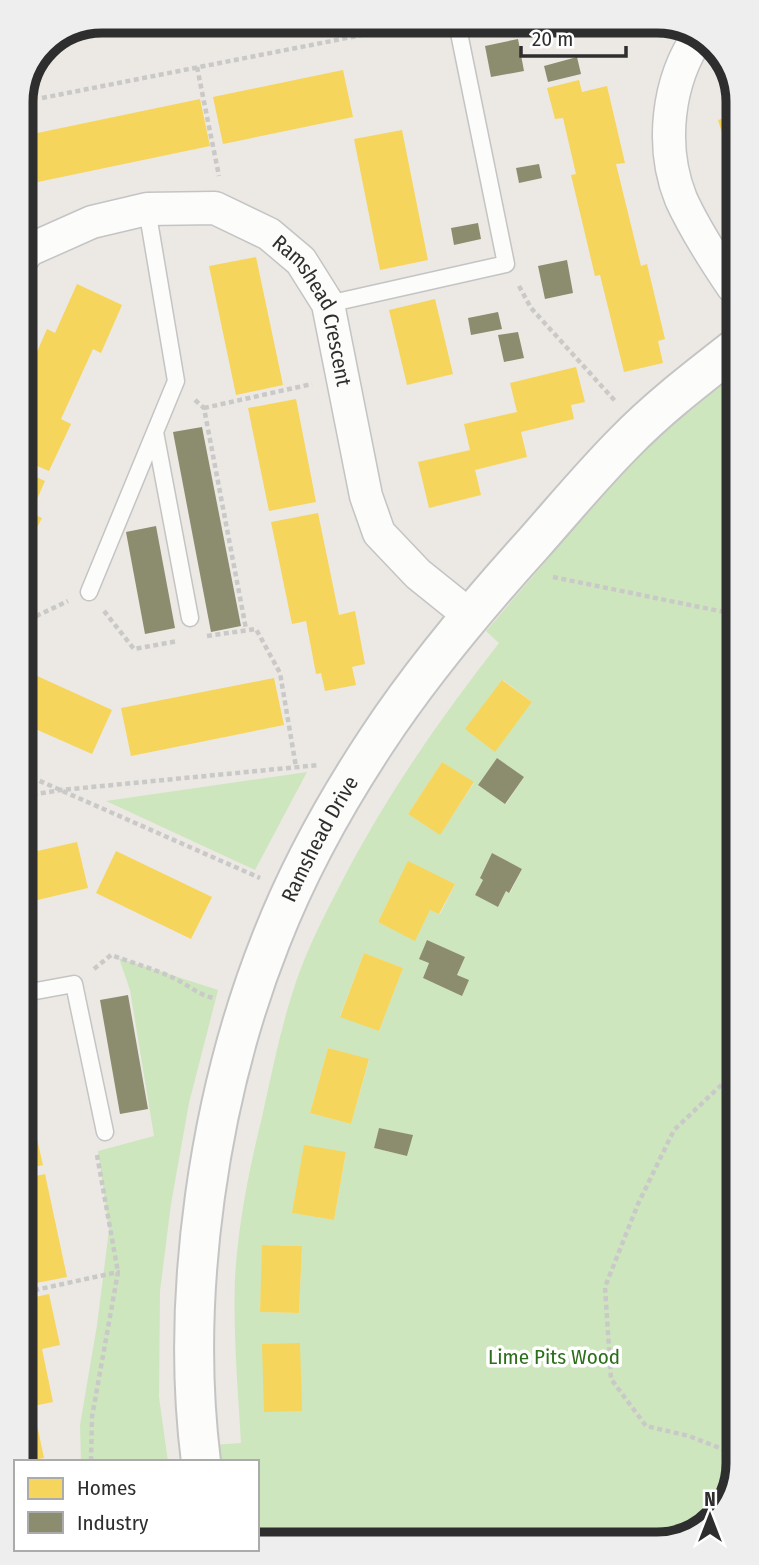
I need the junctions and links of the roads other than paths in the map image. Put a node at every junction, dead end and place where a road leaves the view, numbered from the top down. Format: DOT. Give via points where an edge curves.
graph roads {
  1 [pos="459,33"];
  2 [pos="694,45"];
  3 [pos="147,209"];
  4 [pos="33,248"];
  5 [pos="726,276"];
  6 [pos="328,304"];
  7 [pos="726,356"];
  8 [pos="155,432"];
  9 [pos="89,592"];
  10 [pos="469,615"];
  11 [pos="190,618"];
  12 [pos="33,992"];
  13 [pos="105,1132"];
  14 [pos="201,1460"];
  1 -- 6 [label="lane" via="506,264"];
  2 -- 5 [label="street" via="674,93 669,145 680,197"];
  3 -- 4 [label="street, Ramshead Crescent" via="92,222"];
  3 -- 6 [label="street, Ramshead Crescent" via="215,208 269,234 301,261"];
  3 -- 8 [label="lane" via="176,381"];
  6 -- 10 [label="street, Ramshead Crescent" via="366,496 379,533 418,574"];
  7 -- 10 [label="street, Ramshead Drive" via="624,442"];
  8 -- 9 [label="lane"];
  8 -- 11 [label="lane"];
  10 -- 14 [label="street, Ramshead Drive" via="365,760 310,855 271,938 250,1003 222,1106 206,1191 195,1361"];
  12 -- 13 [label="lane" via="74,985"];
}
